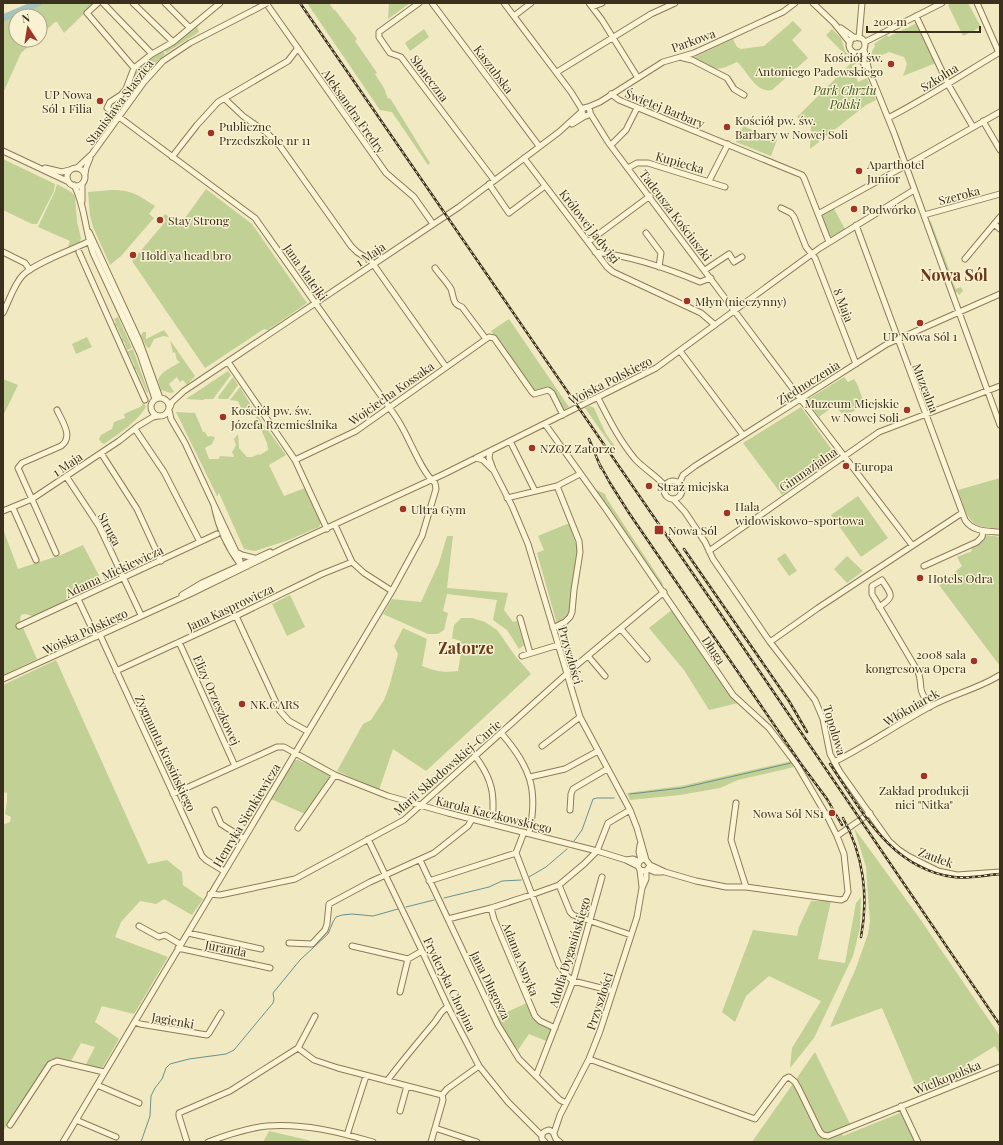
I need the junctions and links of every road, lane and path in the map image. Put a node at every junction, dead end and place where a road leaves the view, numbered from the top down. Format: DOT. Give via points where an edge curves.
graph roads {
  1 [pos="98,3"];
  2 [pos="103,3"];
  3 [pos="133,3"];
  4 [pos="165,3"];
  5 [pos="220,3"];
  6 [pos="267,3"];
  7 [pos="419,3"];
  8 [pos="432,3"];
  9 [pos="504,3"];
  10 [pos="531,3"];
  11 [pos="602,3"];
  12 [pos="675,3"];
  13 [pos="795,3"];
  14 [pos="813,3"];
  15 [pos="862,3"];
  16 [pos="942,3"];
  17 [pos="977,3"];
  18 [pos="591,5"];
  19 [pos="514,16"];
  20 [pos="916,16"];
  21 [pos="834,23"];
  22 [pos="190,28"];
  23 [pos="613,38"];
  24 [pos="857,38"];
  25 [pos="173,42"];
  26 [pos="865,42"];
  27 [pos="850,43"];
  28 [pos="298,48"];
  29 [pos="864,50"];
  30 [pos="857,53"];
  31 [pos="1000,53"];
  32 [pos="152,54"];
  33 [pos="682,57"];
  34 [pos="134,68"];
  35 [pos="868,71"];
  36 [pos="557,72"];
  37 [pos="638,78"];
  38 [pos="948,83"];
  39 [pos="611,94"];
  40 [pos="744,95"];
  41 [pos="225,99"];
  42 [pos="637,108"];
  43 [pos="586,112"];
  44 [pos="1000,112"];
  45 [pos="118,116"];
  46 [pos="888,118"];
  47 [pos="983,121"];
  48 [pos="973,127"];
  49 [pos="728,144"];
  50 [pos="611,145"];
  51 [pos="539,146"];
  52 [pos="1000,150"];
  53 [pos="3,151"];
  54 [pos="92,154"];
  55 [pos="172,157"];
  56 [pos="524,158"];
  57 [pos="906,166"];
  58 [pos="38,167"];
  59 [pos="78,168"];
  60 [pos="628,168"];
  61 [pos="69,170"];
  62 [pos="84,174"];
  63 [pos="494,180"];
  64 [pos="709,181"];
  65 [pos="71,184"];
  66 [pos="82,184"];
  67 [pos="488,184"];
  68 [pos="545,186"];
  69 [pos="726,188"];
  70 [pos="914,190"];
  71 [pos="1000,194"];
  72 [pos="650,196"];
  73 [pos="82,208"];
  74 [pos="781,208"];
  75 [pos="818,214"];
  76 [pos="924,215"];
  77 [pos="1000,217"];
  78 [pos="433,224"];
  79 [pos="994,224"];
  80 [pos="856,225"];
  81 [pos="1000,229"];
  82 [pos="646,233"];
  83 [pos="91,241"];
  84 [pos="588,242"];
  85 [pos="829,242"];
  86 [pos="3,252"];
  87 [pos="79,252"];
  88 [pos="595,252"];
  89 [pos="812,254"];
  90 [pos="742,257"];
  91 [pos="966,259"];
  92 [pos="373,264"];
  93 [pos="658,266"];
  94 [pos="435,268"];
  95 [pos="30,270"];
  96 [pos="705,270"];
  97 [pos="711,278"];
  98 [pos="1000,294"];
  99 [pos="316,304"];
  100 [pos="735,311"];
  101 [pos="959,312"];
  102 [pos="3,313"];
  103 [pos="716,324"];
  104 [pos="897,339"];
  105 [pos="486,340"];
  106 [pos="680,351"];
  107 [pos="228,362"];
  108 [pos="856,364"];
  109 [pos="446,367"];
  110 [pos="1000,386"];
  111 [pos="184,391"];
  112 [pos="987,391"];
  113 [pos="160,398"];
  114 [pos="598,398"];
  115 [pos="800,399"];
  116 [pos="145,400"];
  117 [pos="151,408"];
  118 [pos="170,408"];
  119 [pos="390,408"];
  120 [pos="57,410"];
  121 [pos="563,415"];
  122 [pos="926,415"];
  123 [pos="160,416"];
  124 [pos="545,424"];
  125 [pos="1000,425"];
  126 [pos="136,427"];
  127 [pos="176,430"];
  128 [pos="743,435"];
  129 [pos="510,441"];
  130 [pos="490,452"];
  131 [pos="101,453"];
  132 [pos="844,456"];
  133 [pos="476,458"];
  134 [pos="296,460"];
  135 [pos="493,469"];
  136 [pos="580,474"];
  137 [pos="66,476"];
  138 [pos="431,480"];
  139 [pos="679,484"];
  140 [pos="557,486"];
  141 [pos="665,486"];
  142 [pos="535,491"];
  143 [pos="679,496"];
  144 [pos="507,498"];
  145 [pos="32,499"];
  146 [pos="673,499"];
  147 [pos="13,508"];
  148 [pos="684,510"];
  149 [pos="3,511"];
  150 [pos="962,513"];
  151 [pos="335,525"];
  152 [pos="327,529"];
  153 [pos="983,531"];
  154 [pos="1000,532"];
  155 [pos="217,534"];
  156 [pos="200,542"];
  157 [pos="290,545"];
  158 [pos="912,546"];
  159 [pos="709,551"];
  160 [pos="56,553"];
  161 [pos="236,554"];
  162 [pos="255,558"];
  163 [pos="36,560"];
  164 [pos="162,561"];
  165 [pos="352,562"];
  166 [pos="240,564"];
  167 [pos="249,566"];
  168 [pos="924,566"];
  169 [pos="228,570"];
  170 [pos="235,573"];
  171 [pos="124,578"];
  172 [pos="392,591"];
  173 [pos="664,592"];
  174 [pos="78,599"];
  175 [pos="174,600"];
  176 [pos="879,606"];
  177 [pos="141,616"];
  178 [pos="236,616"];
  179 [pos="520,618"];
  180 [pos="19,626"];
  181 [pos="553,628"];
  182 [pos="621,629"];
  183 [pos="98,636"];
  184 [pos="179,642"];
  185 [pos="770,642"];
  186 [pos="558,645"];
  187 [pos="530,653"];
  188 [pos="522,656"];
  189 [pos="588,656"];
  190 [pos="647,659"];
  191 [pos="116,671"];
  192 [pos="567,675"];
  193 [pos="1000,675"];
  194 [pos="605,676"];
  195 [pos="3,679"];
  196 [pos="930,707"];
  197 [pos="580,717"];
  198 [pos="307,731"];
  199 [pos="501,733"];
  200 [pos="542,746"];
  201 [pos="598,751"];
  202 [pos="295,752"];
  203 [pos="475,756"];
  204 [pos="834,762"];
  205 [pos="235,766"];
  206 [pos="607,769"];
  207 [pos="335,775"];
  208 [pos="530,777"];
  209 [pos="173,794"];
  210 [pos="736,803"];
  211 [pos="420,805"];
  212 [pos="215,810"];
  213 [pos="570,810"];
  214 [pos="630,810"];
  215 [pos="870,813"];
  216 [pos="472,819"];
  217 [pos="492,824"];
  218 [pos="298,828"];
  219 [pos="526,833"];
  220 [pos="837,836"];
  221 [pos="243,838"];
  222 [pos="368,839"];
  223 [pos="641,842"];
  224 [pos="893,845"];
  225 [pos="597,851"];
  226 [pos="640,852"];
  227 [pos="516,853"];
  228 [pos="633,859"];
  229 [pos="420,860"];
  230 [pos="626,860"];
  231 [pos="643,865"];
  232 [pos="224,870"];
  233 [pos="655,872"];
  234 [pos="666,872"];
  235 [pos="1000,872"];
  236 [pos="386,876"];
  237 [pos="602,877"];
  238 [pos="646,879"];
  239 [pos="429,881"];
  240 [pos="559,885"];
  241 [pos="746,887"];
  242 [pos="642,888"];
  243 [pos="848,892"];
  244 [pos="210,894"];
  245 [pos="531,895"];
  246 [pos="491,908"];
  247 [pos="448,919"];
  248 [pos="589,922"];
  249 [pos="139,926"];
  250 [pos="188,933"];
  251 [pos="631,935"];
  252 [pos="289,943"];
  253 [pos="179,946"];
  254 [pos="352,946"];
  255 [pos="260,948"];
  256 [pos="422,951"];
  257 [pos="408,958"];
  258 [pos="270,968"];
  259 [pos="573,981"];
  260 [pos="613,991"];
  261 [pos="400,992"];
  262 [pos="448,1007"];
  263 [pos="221,1013"];
  264 [pos="315,1016"];
  265 [pos="135,1022"];
  266 [pos="556,1028"];
  267 [pos="298,1048"];
  268 [pos="590,1059"];
  269 [pos="479,1066"];
  270 [pos="1000,1067"];
  271 [pos="104,1072"];
  272 [pos="366,1076"];
  273 [pos="536,1076"];
  274 [pos="387,1081"];
  275 [pos="97,1085"];
  276 [pos="407,1086"];
  277 [pos="442,1095"];
  278 [pos="138,1103"];
  279 [pos="566,1103"];
  280 [pos="901,1106"];
  281 [pos="400,1112"];
  282 [pos="560,1115"];
  283 [pos="76,1120"];
  284 [pos="10,1125"];
  285 [pos="531,1127"];
  286 [pos="435,1128"];
  287 [pos="546,1130"];
  288 [pos="347,1134"];
  289 [pos="555,1135"];
  290 [pos="116,1137"];
  291 [pos="543,1140"];
  292 [pos="63,1142"];
  293 [pos="187,1142"];
  294 [pos="208,1142"];
  295 [pos="373,1142"];
  296 [pos="431,1142"];
  297 [pos="478,1142"];
  298 [pos="552,1142"];
  299 [pos="560,1142"];
  300 [pos="918,1142"];
  1 -- 34 [label="street" via="87,13"];
  2 -- 32 [label="street"];
  3 -- 25 [label="street"];
  4 -- 22 [label="street"];
  5 -- 22 [label="street"];
  6 -- 28 [label="street, Aleksandra Fredry"];
  6 -- 45 [label="street, Stanisława Staszica, bridge" via="172,54 150,75"];
  7 -- 63 [label="street, Słoneczna" via="379,32 379,36 390,53 401,57"];
  8 -- 51 [label="street, Kaszubska"];
  9 -- 19 [label="street, Tadeusza Kościuszki"];
  10 -- 19 [label="street"];
  11 -- 18 [label="street"];
  12 -- 23 [label="street" via="651,14"];
  13 -- 33 [label="street, Parkowa" via="772,18"];
  14 -- 21 [label="street"];
  15 -- 24 [label="street"];
  16 -- 20 [label="street"];
  17 -- 31 [label="street"];
  18 -- 23 [label="street"];
  19 -- 36 [label="street, Tadeusza Kościuszki"];
  20 -- 26 [label="street"];
  20 -- 38 [label="street"];
  21 -- 24 [label="street"];
  21 -- 27 [label="street"];
  22 -- 25 [label="street"];
  23 -- 36 [label="street"];
  23 -- 37 [label="street"];
  24 -- 26 [label="street"];
  24 -- 27 [label="street"];
  25 -- 32 [label="street"];
  26 -- 29 [label="street"];
  27 -- 30 [label="street" via="851,49"];
  28 -- 41 [label="street" via="288,61"];
  28 -- 78 [label="street, Aleksandra Fredry" via="386,173 414,197"];
  29 -- 30 [label="street"];
  29 -- 35 [label="street"];
  30 -- 35 [label="street"];
  31 -- 38 [label="street, Szkolna"];
  32 -- 34 [label="street"];
  33 -- 37 [label="street, Parkowa" via="663,62"];
  33 -- 40 [label="street" via="727,78 734,88"];
  34 -- 45 [label="street" via="126,89 108,104 107,108"];
  35 -- 46 [label="street"];
  36 -- 43 [label="street, Tadeusza Kościuszki"];
  37 -- 39 [label="street, Parkowa"];
  38 -- 46 [label="street, Szkolna"];
  38 -- 48 [label="street"];
  39 -- 42 [label="street, Świętej Barbary"];
  39 -- 43 [label="street, Parkowa"];
  41 -- 55 [label="street" via="207,112"];
  41 -- 92 [label="street" via="280,146 351,246"];
  42 -- 49 [label="street, Świętej Barbary"];
  42 -- 50 [label="street" via="626,130"];
  43 -- 50 [label="street, Tadeusza Kościuszki"];
  43 -- 51 [label="street, 1 Maja"];
  44 -- 47 [label="street"];
  45 -- 54 [label="street, Stanisława Staszica"];
  45 -- 55 [label="street, Jana Matejki"];
  46 -- 57 [label="street"];
  47 -- 48 [label="street"];
  47 -- 52 [label="street"];
  48 -- 57 [label="street"];
  49 -- 64 [label="street"];
  49 -- 75 [label="street, Świętej Barbary" via="802,174"];
  50 -- 60 [label="street, Tadeusza Kościuszki"];
  51 -- 56 [label="street, 1 Maja"];
  53 -- 58 [label="street"];
  54 -- 59 [label="street, Stanisława Staszica"];
  54 -- 62 [label="street, Stanisława Staszica"];
  55 -- 99 [label="street, Jana Matejki" via="255,218"];
  56 -- 63 [label="street, 1 Maja"];
  56 -- 68 [label="street, Królowej Jadwigi"];
  57 -- 70 [label="street"];
  57 -- 75 [label="street"];
  58 -- 61 [label="street" via="62,172"];
  58 -- 65 [label="street"];
  59 -- 61 [label="street"];
  59 -- 62 [label="street"];
  60 -- 64 [label="street, Kupiecka" via="637,163 648,163"];
  60 -- 72 [label="street, Tadeusza Kościuszki"];
  61 -- 65 [label="street" via="67,177"];
  62 -- 66 [label="street"];
  63 -- 67 [label="street, 1 Maja"];
  64 -- 69 [label="street, Kupiecka"];
  65 -- 66 [label="street"];
  65 -- 73 [label="street"];
  66 -- 73 [label="street"];
  67 -- 68 [label="street" via="509,213"];
  67 -- 78 [label="street, 1 Maja"];
  68 -- 84 [label="street, Królowej Jadwigi"];
  70 -- 76 [label="street"];
  70 -- 80 [label="street, Wojska Polskiego"];
  71 -- 76 [label="street, Szeroka"];
  72 -- 84 [label="street"];
  72 -- 96 [label="street, Tadeusza Kościuszki"];
  73 -- 83 [label="street"];
  74 -- 89 [label="street" via="794,217 806,247"];
  75 -- 85 [label="street, Świętej Barbary"];
  76 -- 101 [label="street"];
  77 -- 79 [label="street"];
  78 -- 92 [label="street, 1 Maja"];
  79 -- 81 [label="street"];
  79 -- 91 [label="street"];
  80 -- 85 [label="street, Wojska Polskiego"];
  80 -- 104 [label="street, Muzealna"];
  82 -- 93 [label="street" via="661,253"];
  83 -- 95 [label="street"];
  83 -- 113 [label="street" via="139,340"];
  84 -- 88 [label="street, Królowej Jadwigi"];
  85 -- 89 [label="street, Wojska Polskiego"];
  86 -- 95 [label="street" via="25,263"];
  87 -- 116 [label="street"];
  88 -- 93 [label="street" via="619,254"];
  88 -- 103 [label="street, Królowej Jadwigi" via="613,272 701,314"];
  89 -- 100 [label="street, Wojska Polskiego"];
  89 -- 108 [label="street, 8 Maja"];
  90 -- 96 [label="street" via="734,262 728,254"];
  92 -- 99 [label="street, 1 Maja"];
  92 -- 109 [label="street"];
  93 -- 97 [label="street" via="700,282"];
  94 -- 105 [label="street" via="451,290 453,301 462,307"];
  95 -- 102 [label="street" via="21,277"];
  96 -- 97 [label="street, Tadeusza Kościuszki"];
  97 -- 100 [label="street, Tadeusza Kościuszki"];
  98 -- 101 [label="street, Zjednoczenia"];
  99 -- 107 [label="street, 1 Maja"];
  99 -- 119 [label="street, Jana Matejki"];
  100 -- 103 [label="street, Wojska Polskiego"];
  100 -- 115 [label="street, Tadeusza Kościuszki"];
  101 -- 104 [label="street, Zjednoczenia"];
  101 -- 112 [label="street"];
  103 -- 106 [label="street, Wojska Polskiego"];
  104 -- 108 [label="street, Zjednoczenia"];
  104 -- 122 [label="street, Muzealna"];
  105 -- 109 [label="street, Wojciecha Kossaka"];
  105 -- 121 [label="street, Wojciecha Kossaka" via="489,337 494,338 534,394 550,391"];
  106 -- 114 [label="street, Wojska Polskiego" via="656,368"];
  106 -- 128 [label="street"];
  107 -- 111 [label="street, 1 Maja"];
  107 -- 134 [label="street"];
  108 -- 115 [label="street, Zjednoczenia"];
  109 -- 119 [label="street, Wojciecha Kossaka"];
  110 -- 112 [label="street, Gimnazjalna"];
  111 -- 113 [label="street, 1 Maja" via="169,398"];
  111 -- 118 [label="street, 1 Maja" via="172,402"];
  112 -- 122 [label="street, Gimnazjalna"];
  112 -- 125 [label="street"];
  113 -- 117 [label="street" via="152,403"];
  113 -- 118 [label="street" via="168,402"];
  114 -- 121 [label="street, Wojska Polskiego"];
  114 -- 141 [label="street" via="627,449"];
  115 -- 128 [label="street, Zjednoczenia"];
  115 -- 132 [label="street, Tadeusza Kościuszki"];
  117 -- 123 [label="street" via="153,413"];
  117 -- 126 [label="street, 1 Maja"];
  118 -- 123 [label="street" via="167,414"];
  118 -- 127 [label="street"];
  119 -- 134 [label="street, Wojciecha Kossaka" via="356,431"];
  119 -- 138 [label="street, Jana Matejki"];
  120 -- 145 [label="street" via="67,434 65,442 22,463 19,467"];
  121 -- 124 [label="street, Wojska Polskiego"];
  122 -- 132 [label="street, Gimnazjalna" via="879,432"];
  122 -- 150 [label="street, Muzealna"];
  123 -- 126 [label="street, 1 Maja" via="153,417"];
  123 -- 127 [label="street"];
  124 -- 129 [label="street, Wojska Polskiego"];
  124 -- 136 [label="street, Długa"];
  126 -- 131 [label="street, 1 Maja"];
  126 -- 156 [label="street" via="168,478"];
  127 -- 161 [label="street" via="187,448"];
  128 -- 139 [label="street, Zjednoczenia" via="690,469"];
  129 -- 130 [label="street, Wojska Polskiego"];
  129 -- 142 [label="street"];
  130 -- 133 [label="street, Wojska Polskiego"];
  130 -- 135 [label="street, Przyszłości" via="489,458"];
  131 -- 137 [label="street, 1 Maja"];
  131 -- 164 [label="street" via="137,509"];
  132 -- 158 [label="street, Tadeusza Kościuszki"];
  132 -- 159 [label="street, Gimnazjalna"];
  133 -- 135 [label="street" via="483,460"];
  133 -- 138 [label="street, Wojska Polskiego"];
  134 -- 152 [label="street"];
  135 -- 144 [label="street, Przyszłości"];
  136 -- 140 [label="street"];
  136 -- 173 [label="street, Długa"];
  137 -- 145 [label="street, 1 Maja"];
  137 -- 171 [label="street, Struga" via="99,526"];
  138 -- 151 [label="street, Wojska Polskiego"];
  138 -- 172 [label="street, Henryka Sienkiewicza" via="434,493 422,536"];
  139 -- 141 [label="street" via="673,481"];
  139 -- 143 [label="street" via="682,491"];
  140 -- 142 [label="street"];
  140 -- 181 [label="street" via="579,541 580,552 572,612 570,617"];
  141 -- 146 [label="street" via="665,494"];
  142 -- 144 [label="street"];
  143 -- 146 [label="street"];
  143 -- 148 [label="street"];
  144 -- 181 [label="street, Przyszłości" via="528,544"];
  145 -- 147 [label="street, 1 Maja"];
  145 -- 160 [label="street"];
  146 -- 148 [label="street"];
  147 -- 149 [label="street, 1 Maja"];
  147 -- 163 [label="street"];
  148 -- 159 [label="street, Topolowa"];
  150 -- 153 [label="street, Muzealna" via="969,525"];
  150 -- 158 [label="street"];
  151 -- 152 [label="street, Wojska Polskiego"];
  151 -- 165 [label="street"];
  152 -- 157 [label="street, Wojska Polskiego"];
  153 -- 154 [label="street, Muzealna"];
  153 -- 168 [label="street" via="978,542"];
  155 -- 156 [label="street, Adama Mickiewicza"];
  156 -- 164 [label="street, Adama Mickiewicza"];
  157 -- 162 [label="street, Wojska Polskiego"];
  157 -- 167 [label="street, Wojska Polskiego"];
  158 -- 185 [label="street"];
  159 -- 185 [label="street, Topolowa"];
  161 -- 162 [label="street"];
  161 -- 166 [label="street"];
  161 -- 169 [label="street"];
  162 -- 166 [label="street, Wojska Polskiego"];
  164 -- 171 [label="street, Adama Mickiewicza"];
  165 -- 172 [label="street"];
  165 -- 178 [label="street, Jana Kasprowicza"];
  166 -- 167 [label="street"];
  166 -- 169 [label="street, Wojska Polskiego"];
  166 -- 170 [label="street"];
  167 -- 170 [label="street, Wojska Polskiego"];
  169 -- 175 [label="street, Wojska Polskiego"];
  170 -- 175 [label="street, Wojska Polskiego"];
  171 -- 174 [label="street, Adama Mickiewicza"];
  171 -- 177 [label="street, Struga"];
  172 -- 198 [label="street, Henryka Sienkiewicza"];
  173 -- 182 [label="street, Marii Skłodowskiej-Curie"];
  173 -- 220 [label="street, Długa" via="733,695 769,728 797,765"];
  174 -- 180 [label="street, Adama Mickiewicza"];
  174 -- 183 [label="street, Zygmunta Krasińskiego"];
  175 -- 177 [label="street, Wojska Polskiego"];
  176 -- 176 [label="street" via="891,597 882,580 871,588"];
  176 -- 196 [label="street" via="919,673 921,690"];
  177 -- 183 [label="street, Wojska Polskiego"];
  178 -- 184 [label="street, Jana Kasprowicza"];
  178 -- 198 [label="street" via="280,711"];
  179 -- 187 [label="street"];
  181 -- 186 [label="street, Przyszłości"];
  182 -- 189 [label="street, Marii Skłodowskiej-Curie"];
  182 -- 190 [label="street"];
  183 -- 191 [label="street, Zygmunta Krasińskiego"];
  183 -- 195 [label="street, Wojska Polskiego"];
  184 -- 191 [label="street, Jana Kasprowicza"];
  184 -- 205 [label="street, Elizy Orzeszkowej"];
  185 -- 204 [label="street, Topolowa" via="818,706"];
  186 -- 187 [label="street"];
  186 -- 192 [label="street, Przyszłości"];
  187 -- 188 [label="street"];
  189 -- 192 [label="street, Marii Skłodowskiej-Curie"];
  189 -- 194 [label="street"];
  191 -- 209 [label="street, Zygmunta Krasińskiego"];
  192 -- 197 [label="street, Przyszłości"];
  192 -- 199 [label="street, Marii Skłodowskiej-Curie"];
  193 -- 196 [label="street, Włókniarek"];
  196 -- 204 [label="street, Włókniarek"];
  197 -- 200 [label="street"];
  197 -- 201 [label="street, Przyszłości"];
  198 -- 202 [label="street, Henryka Sienkiewicza"];
  199 -- 203 [label="street, Marii Skłodowskiej-Curie"];
  199 -- 208 [label="street" via="516,750"];
  201 -- 206 [label="street, Przyszłości"];
  201 -- 208 [label="street" via="565,769"];
  202 -- 205 [label="street, Karola Kaczkowskiego" via="277,747"];
  202 -- 207 [label="street, Karola Kaczkowskiego"];
  202 -- 221 [label="street, Henryka Sienkiewicza"];
  203 -- 211 [label="street, Marii Skłodowskiej-Curie"];
  203 -- 217 [label="street" via="487,773 493,789"];
  204 -- 215 [label="street, Topolowa"];
  205 -- 209 [label="street, Karola Kaczkowskiego"];
  206 -- 213 [label="street" via="573,789"];
  206 -- 214 [label="street, Przyszłości"];
  207 -- 211 [label="street, Karola Kaczkowskiego" via="388,796"];
  207 -- 218 [label="street"];
  208 -- 219 [label="street" via="533,813"];
  209 -- 232 [label="street, Zygmunta Krasińskiego" via="202,856"];
  210 -- 241 [label="street" via="731,840"];
  211 -- 216 [label="street, Karola Kaczkowskiego"];
  211 -- 222 [label="street, Marii Skłodowskiej-Curie" via="404,820"];
  212 -- 221 [label="street" via="221,824"];
  214 -- 223 [label="street, Przyszłości"];
  214 -- 225 [label="street" via="608,823"];
  215 -- 220 [label="street"];
  215 -- 224 [label="street, Topolowa"];
  216 -- 217 [label="street, Karola Kaczkowskiego"];
  216 -- 229 [label="street" via="461,832 434,853"];
  217 -- 219 [label="street, Karola Kaczkowskiego"];
  219 -- 225 [label="street, Karola Kaczkowskiego"];
  219 -- 227 [label="street"];
  220 -- 243 [label="street, Długa" via="844,854"];
  221 -- 232 [label="street, Henryka Sienkiewicza"];
  222 -- 236 [label="street, Fryderyka Chopina"];
  222 -- 244 [label="street, Marii Skłodowskiej-Curie" via="295,879 220,895"];
  223 -- 226 [label="street"];
  223 -- 231 [label="street, Przyszłości"];
  224 -- 235 [label="street, Zaułek" via="918,862 948,874"];
  225 -- 230 [label="street, Karola Kaczkowskiego"];
  225 -- 240 [label="street"];
  226 -- 228 [label="street"];
  226 -- 231 [label="street"];
  227 -- 239 [label="street"];
  227 -- 245 [label="street"];
  228 -- 230 [label="street, Karola Kaczkowskiego"];
  228 -- 231 [label="street, Karola Kaczkowskiego"];
  229 -- 236 [label="street"];
  229 -- 239 [label="street, Jana Długosza"];
  230 -- 231 [label="street, Karola Kaczkowskiego"];
  231 -- 233 [label="street, Karola Kaczkowskiego"];
  231 -- 234 [label="street, Karola Kaczkowskiego"];
  231 -- 238 [label="street"];
  231 -- 242 [label="street"];
  232 -- 244 [label="street, Henryka Sienkiewicza"];
  233 -- 234 [label="street, Karola Kaczkowskiego"];
  233 -- 238 [label="street"];
  234 -- 241 [label="street, Karola Kaczkowskiego" via="726,887"];
  236 -- 252 [label="street" via="329,904 327,924 312,944"];
  236 -- 256 [label="street, Fryderyka Chopina"];
  237 -- 248 [label="street, Adolfa Dygasińskiego"];
  238 -- 242 [label="street"];
  239 -- 247 [label="street, Jana Długosza"];
  240 -- 245 [label="street"];
  240 -- 248 [label="street" via="570,912"];
  241 -- 243 [label="street, Karola Kaczkowskiego" via="841,900"];
  242 -- 251 [label="street, Przyszłości"];
  244 -- 250 [label="street, Henryka Sienkiewicza"];
  245 -- 246 [label="street"];
  245 -- 259 [label="street" via="559,965"];
  246 -- 247 [label="street"];
  246 -- 266 [label="street, Adama Asnyka" via="532,1012 540,1021"];
  247 -- 273 [label="street, Jana Długosza" via="498,1025 519,1059"];
  248 -- 251 [label="street"];
  248 -- 259 [label="street, Adolfa Dygasińskiego"];
  249 -- 253 [label="street, Juranda" via="159,937 165,935"];
  250 -- 253 [label="street, Henryka Sienkiewicza"];
  250 -- 255 [label="street"];
  251 -- 260 [label="street, Przyszłości"];
  253 -- 258 [label="street, Juranda" via="182,950"];
  253 -- 265 [label="street, Henryka Sienkiewicza"];
  254 -- 257 [label="street"];
  256 -- 257 [label="street"];
  256 -- 262 [label="street, Fryderyka Chopina"];
  257 -- 261 [label="street"];
  259 -- 260 [label="street"];
  259 -- 266 [label="street, Adolfa Dygasińskiego"];
  260 -- 268 [label="street, Przyszłości"];
  262 -- 269 [label="street, Fryderyka Chopina"];
  262 -- 274 [label="street" via="442,1009 438,1019"];
  263 -- 265 [label="street, Jagienki" via="207,1035"];
  264 -- 267 [label="street"];
  265 -- 271 [label="street, Henryka Sienkiewicza"];
  266 -- 273 [label="street, Adolfa Dygasińskiego"];
  267 -- 272 [label="street" via="314,1060"];
  267 -- 293 [label="street" via="230,1091 179,1113"];
  268 -- 279 [label="street, Przyszłości"];
  268 -- 280 [label="street, Wielkopolska" via="754,1119 789,1077 799,1089 820,1132 828,1136"];
  269 -- 277 [label="street" via="447,1088"];
  269 -- 285 [label="street, Fryderyka Chopina"];
  270 -- 280 [label="street, Wielkopolska"];
  271 -- 275 [label="street, Henryka Sienkiewicza"];
  271 -- 284 [label="street" via="57,1061 50,1064"];
  272 -- 274 [label="street"];
  272 -- 288 [label="street"];
  273 -- 279 [label="street, Jana Długosza"];
  274 -- 276 [label="street"];
  275 -- 278 [label="street"];
  275 -- 283 [label="street, Henryka Sienkiewicza"];
  276 -- 277 [label="street"];
  276 -- 281 [label="street"];
  277 -- 286 [label="street" via="443,1100"];
  279 -- 282 [label="street, Przyszłości"];
  280 -- 300 [label="street, Wielkopolska"];
  282 -- 287 [label="street, Przyszłości"];
  282 -- 289 [label="street, Przyszłości"];
  283 -- 290 [label="street"];
  283 -- 292 [label="street, Henryka Sienkiewicza"];
  285 -- 287 [label="street"];
  285 -- 291 [label="street, Fryderyka Chopina"];
  286 -- 296 [label="street"];
  286 -- 297 [label="street"];
  287 -- 289 [label="street" via="551,1130"];
  287 -- 291 [label="street, Przyszłości"];
  288 -- 294 [label="street" via="303,1126 274,1126 249,1129"];
  288 -- 295 [label="street"];
  289 -- 298 [label="street, Przyszłości"];
  289 -- 299 [label="street"];
}
